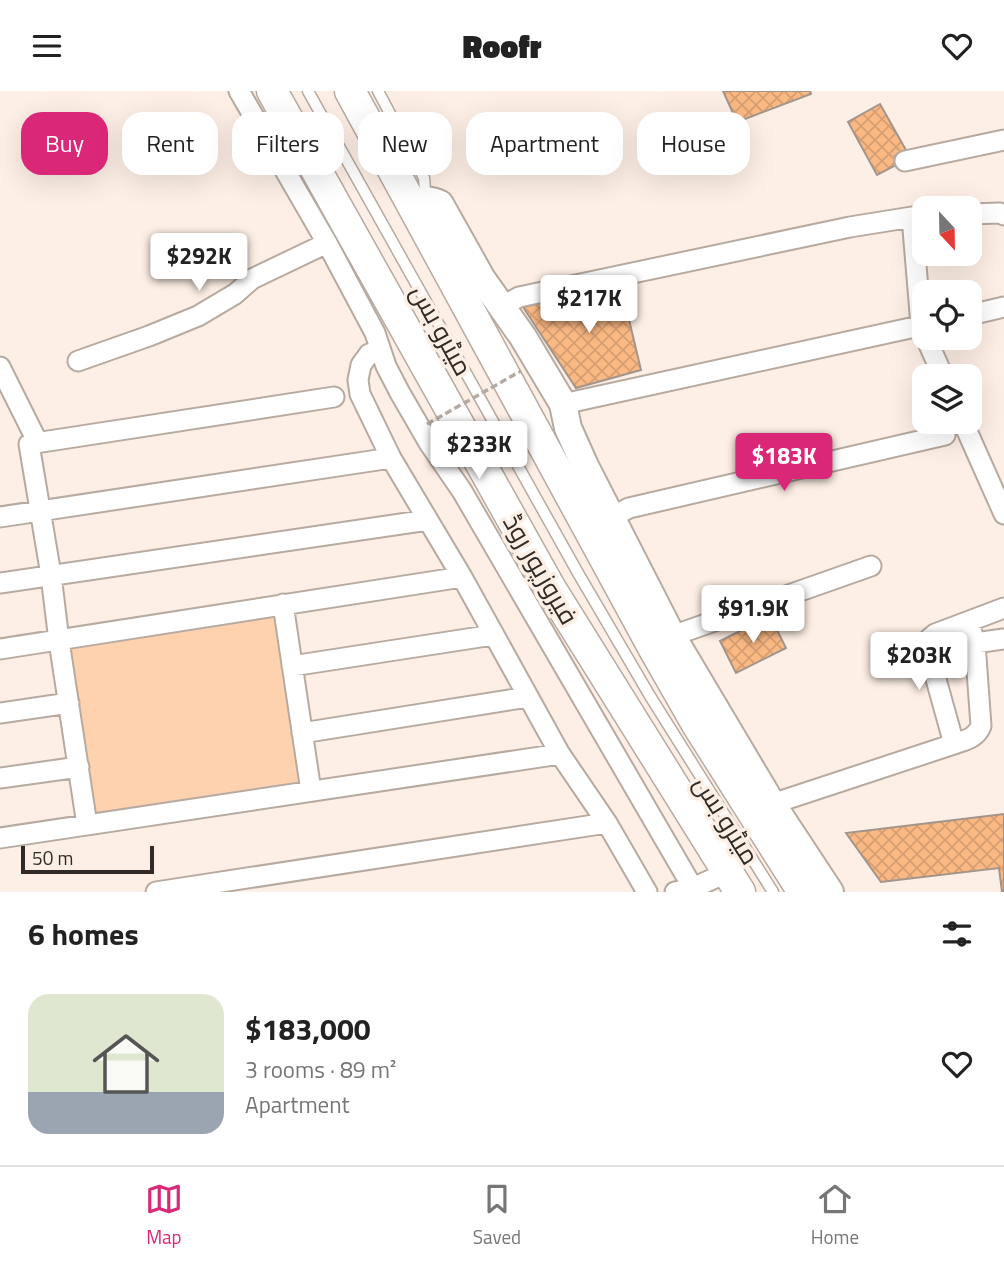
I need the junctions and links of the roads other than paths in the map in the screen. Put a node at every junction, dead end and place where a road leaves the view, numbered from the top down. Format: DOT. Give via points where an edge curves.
graph roads {
  1 [pos="239,91"];
  2 [pos="272,91"];
  3 [pos="308,91"];
  4 [pos="350,91"];
  5 [pos="378,91"];
  6 [pos="256,112"];
  7 [pos="279,112"];
  8 [pos="1004,141"];
  9 [pos="905,161"];
  10 [pos="300,175"];
  11 [pos="304,175"];
  12 [pos="413,203"];
  13 [pos="982,214"];
  14 [pos="1004,215"];
  15 [pos="912,217"];
  16 [pos="327,243"];
  17 [pos="501,307"];
  18 [pos="1004,307"];
  19 [pos="982,312"];
  20 [pos="912,332"];
  21 [pos="380,350"];
  22 [pos="78,361"];
  23 [pos="0,367"];
  24 [pos="334,397"];
  25 [pos="563,404"];
  26 [pos="968,434"];
  27 [pos="945,435"];
  28 [pos="38,443"];
  29 [pos="391,458"];
  30 [pos="40,510"];
  31 [pos="1004,514"];
  32 [pos="0,517"];
  33 [pos="610,518"];
  34 [pos="428,520"];
  35 [pos="872,566"];
  36 [pos="51,575"];
  37 [pos="462,577"];
  38 [pos="0,583"];
  39 [pos="283,604"];
  40 [pos="1004,608"];
  41 [pos="969,622"];
  42 [pos="493,635"];
  43 [pos="672,636"];
  44 [pos="1004,639"];
  45 [pos="59,641"];
  46 [pos="975,643"];
  47 [pos="0,649"];
  48 [pos="292,666"];
  49 [pos="528,697"];
  50 [pos="69,703"];
  51 [pos="0,713"];
  52 [pos="302,733"];
  53 [pos="954,744"];
  54 [pos="560,754"];
  55 [pos="79,767"];
  56 [pos="0,778"];
  57 [pos="311,791"];
  58 [pos="772,804"];
  59 [pos="607,823"];
  60 [pos="88,825"];
  61 [pos="0,838"];
  62 [pos="734,882"];
  63 [pos="684,890"];
  64 [pos="156,892"];
  65 [pos="648,892"];
  66 [pos="773,892"];
  67 [pos="803,892"];
  68 [pos="830,892"];
  1 -- 6 [label="street"];
  2 -- 7 [label="main road, فیروزپور روڈ"];
  3 -- 66 [label="lane, میٹرو بس" via="584,584"];
  4 -- 12 [label="main road"];
  5 -- 12 [label="lane" via="424,178 425,190"];
  8 -- 9 [label="street"];
  10 -- 16 [label="street"];
  11 -- 62 [label="main road, فیروزپور روڈ" via="551,589"];
  12 -- 17 [label="street" via="425,200 440,205"];
  12 -- 67 [label="main road" via="654,649"];
  13 -- 14 [label="street"];
  15 -- 17 [label="street" via="519,297"];
  16 -- 21 [label="street"];
  16 -- 22 [label="street" via="252,279 198,316"];
  17 -- 25 [label="street"];
  18 -- 19 [label="street"];
  20 -- 25 [label="street"];
  21 -- 29 [label="street" via="369,354 358,380 360,394"];
  21 -- 63 [label="street"];
  23 -- 28 [label="street"];
  24 -- 28 [label="street"];
  25 -- 33 [label="street" via="568,428"];
  26 -- 31 [label="street"];
  27 -- 33 [label="street" via="629,508"];
  28 -- 30 [label="street" via="29,445"];
  29 -- 30 [label="street"];
  29 -- 34 [label="street"];
  30 -- 32 [label="street"];
  30 -- 36 [label="street"];
  33 -- 43 [label="street"];
  34 -- 36 [label="street"];
  34 -- 37 [label="street"];
  35 -- 43 [label="street"];
  36 -- 38 [label="street"];
  36 -- 45 [label="street"];
  37 -- 39 [label="street"];
  37 -- 42 [label="street"];
  39 -- 45 [label="street"];
  39 -- 48 [label="street"];
  40 -- 41 [label="street"];
  41 -- 46 [label="street"];
  41 -- 53 [label="street" via="935,634 927,646"];
  42 -- 48 [label="street"];
  42 -- 49 [label="street"];
  43 -- 58 [label="street"];
  44 -- 46 [label="street"];
  45 -- 47 [label="street"];
  45 -- 50 [label="street"];
  46 -- 53 [label="street" via="981,726 970,739"];
  48 -- 52 [label="street"];
  49 -- 52 [label="street"];
  49 -- 54 [label="street"];
  50 -- 51 [label="street"];
  50 -- 55 [label="street"];
  52 -- 57 [label="street"];
  53 -- 58 [label="street"];
  54 -- 57 [label="street"];
  54 -- 59 [label="street"];
  55 -- 56 [label="street"];
  55 -- 60 [label="street"];
  57 -- 60 [label="street"];
  58 -- 68 [label="street"];
  59 -- 64 [label="street"];
  59 -- 65 [label="street"];
  60 -- 61 [label="street"];
  62 -- 63 [label="street"];
}
